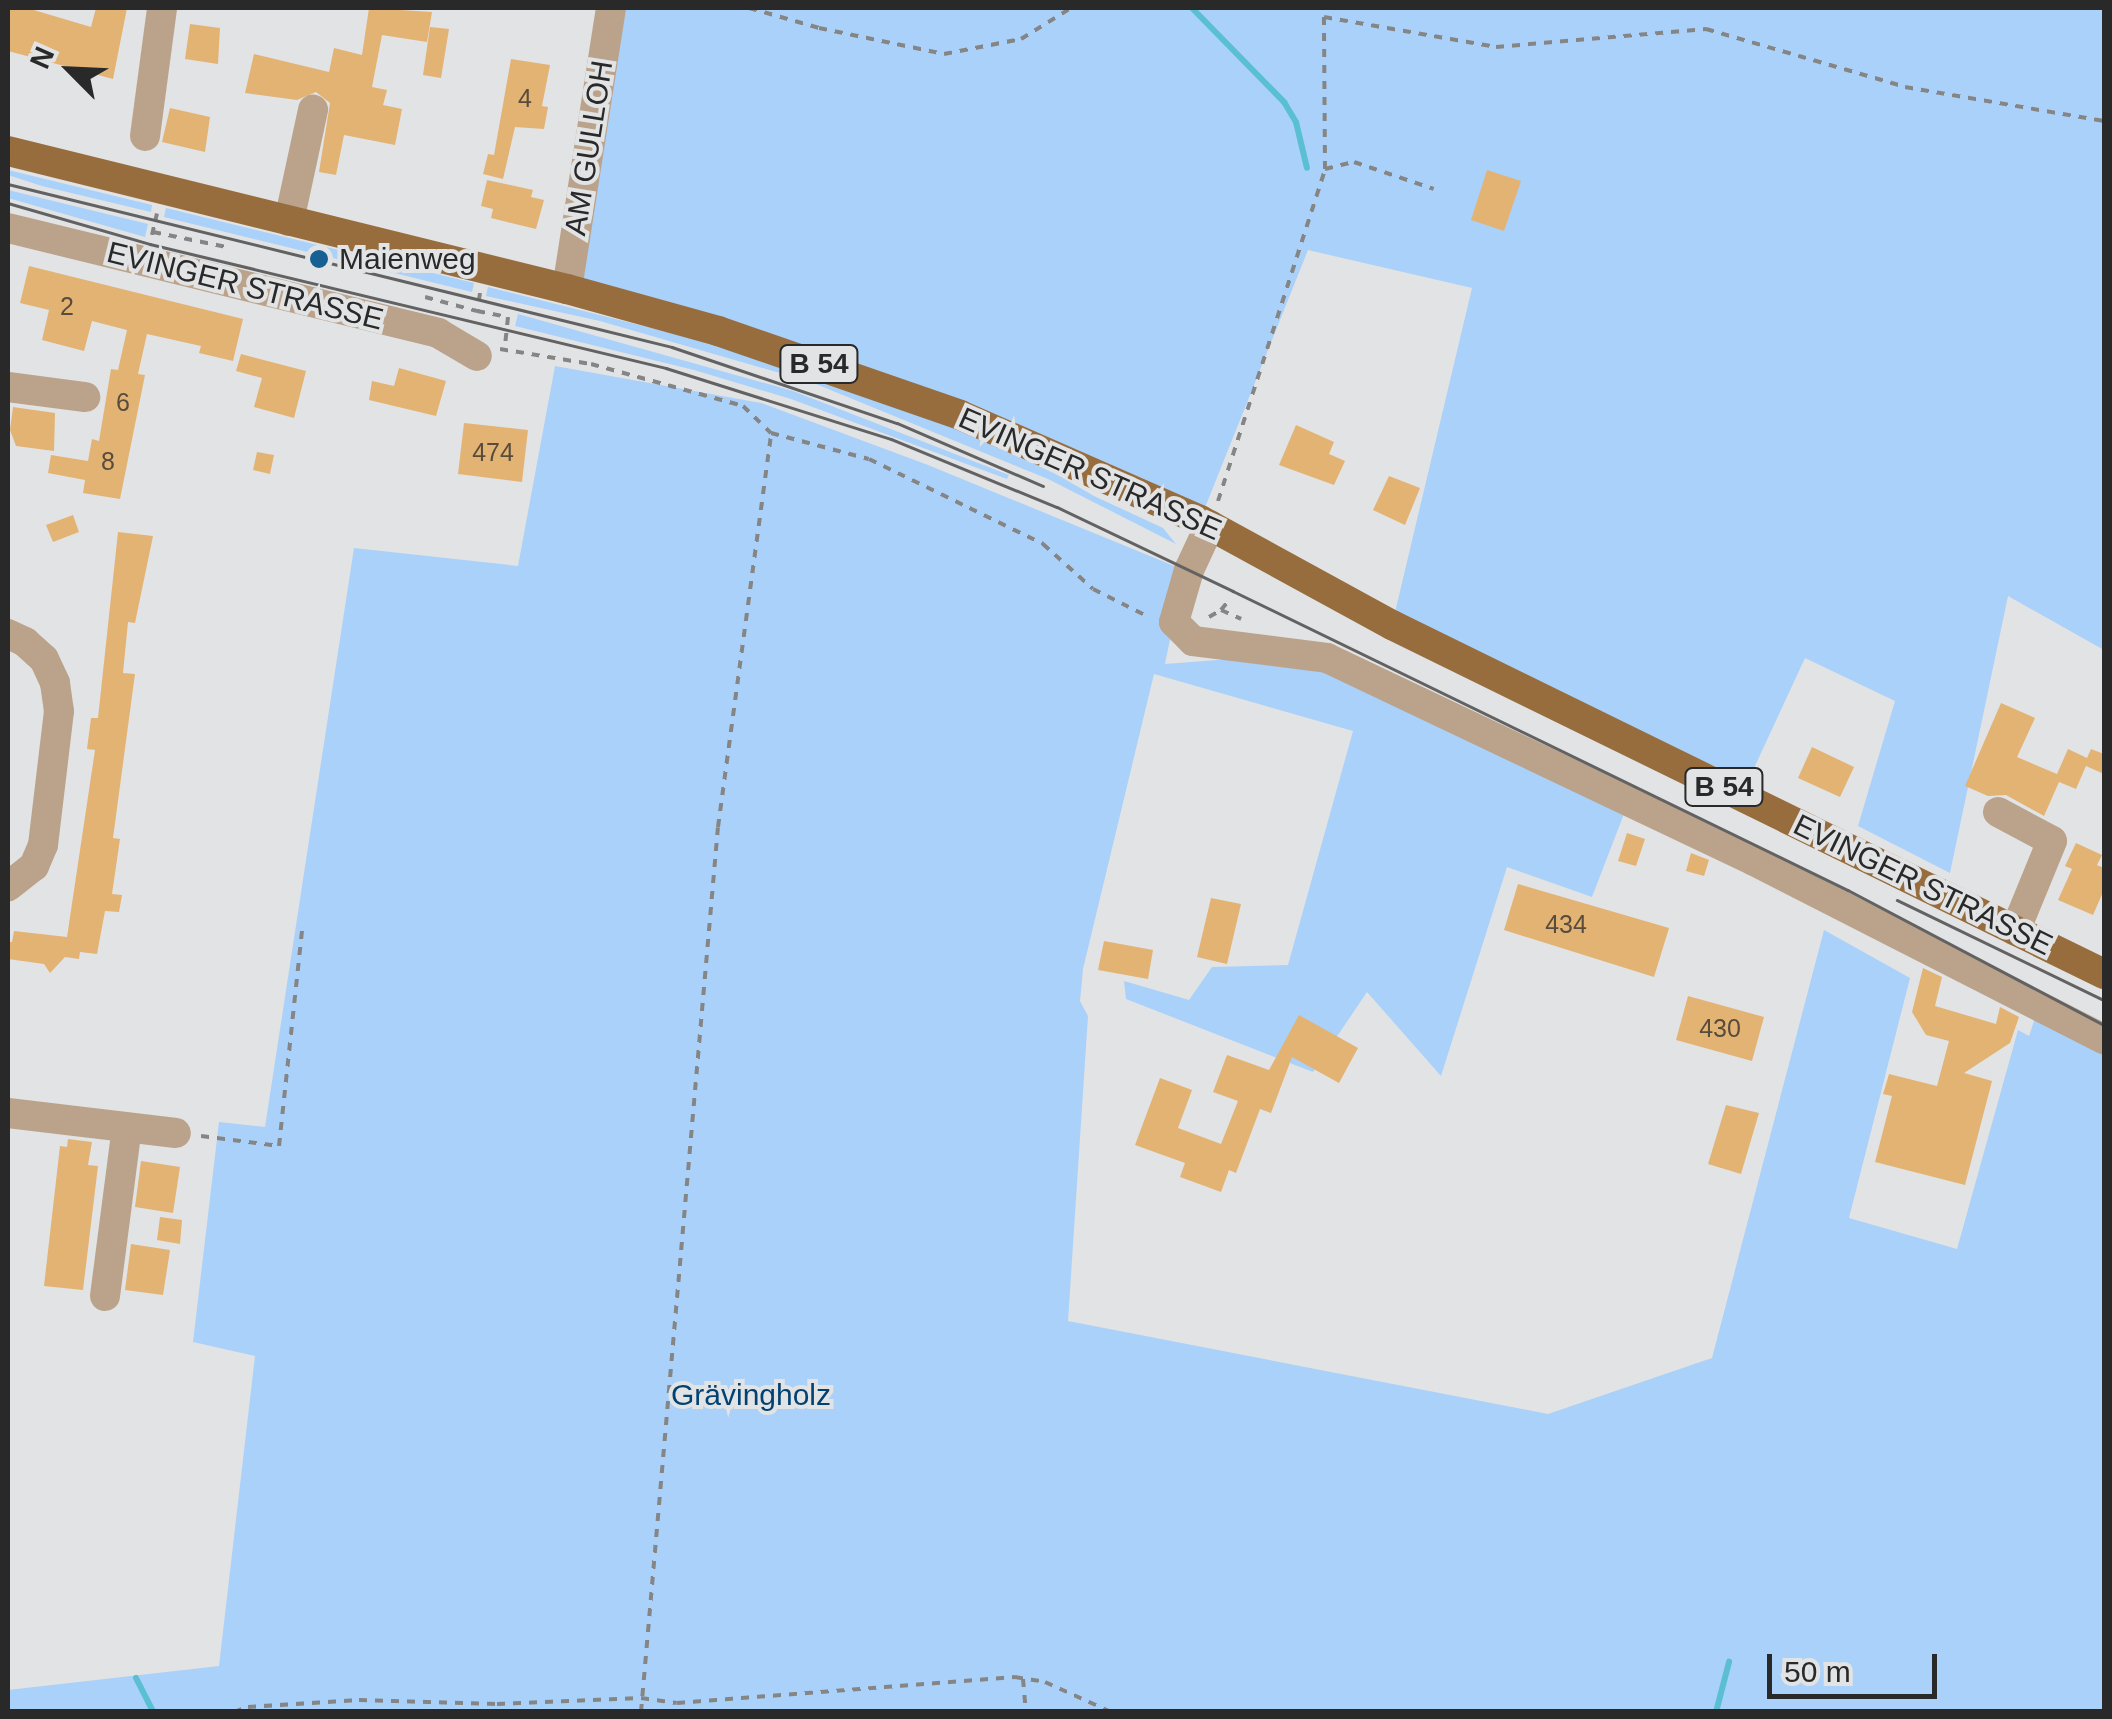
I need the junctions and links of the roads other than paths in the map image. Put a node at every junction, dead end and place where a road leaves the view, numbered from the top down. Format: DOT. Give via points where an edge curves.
graph roads {
  1 [pos="162,8"];
  2 [pos="611,8"];
  3 [pos="314,110"];
  4 [pos="145,136"];
  5 [pos="8,151"];
  6 [pos="289,221"];
  7 [pos="8,228"];
  8 [pos="567,289"];
  9 [pos="491,352"];
  10 [pos="8,386"];
  11 [pos="86,397"];
  12 [pos="1210,526"];
  13 [pos="8,634"];
  14 [pos="1998,812"];
  15 [pos="8,886"];
  16 [pos="2015,931"];
  17 [pos="2104,974"];
  18 [pos="2104,1038"];
  19 [pos="8,1113"];
  20 [pos="127,1127"];
  21 [pos="176,1133"];
  22 [pos="105,1296"];
  1 -- 4 [label="street"];
  2 -- 8 [label="street, AM GULLOH"];
  3 -- 6 [label="street"];
  5 -- 6 [label="main road, EVINGER STRASSE / B 54"];
  6 -- 8 [label="main road, EVINGER STRASSE / B 54"];
  7 -- 9 [label="street, EVINGER STRASSE" via="150,247"];
  8 -- 12 [label="main road, EVINGER STRASSE / B 54" via="881,385 1066,458"];
  10 -- 11 [label="street"];
  12 -- 16 [label="main road, EVINGER STRASSE / B 54" via="1392,625"];
  12 -- 18 [label="street" via="1174,622 1194,640 1327,658 1754,861"];
  13 -- 15 [label="street" via="44,659 60,711 42,846 34,866"];
  14 -- 16 [label="street" via="2052,841"];
  16 -- 17 [label="main road, EVINGER STRASSE / B 54"];
  19 -- 20 [label="street"];
  20 -- 21 [label="street"];
  20 -- 22 [label="street"];
}
